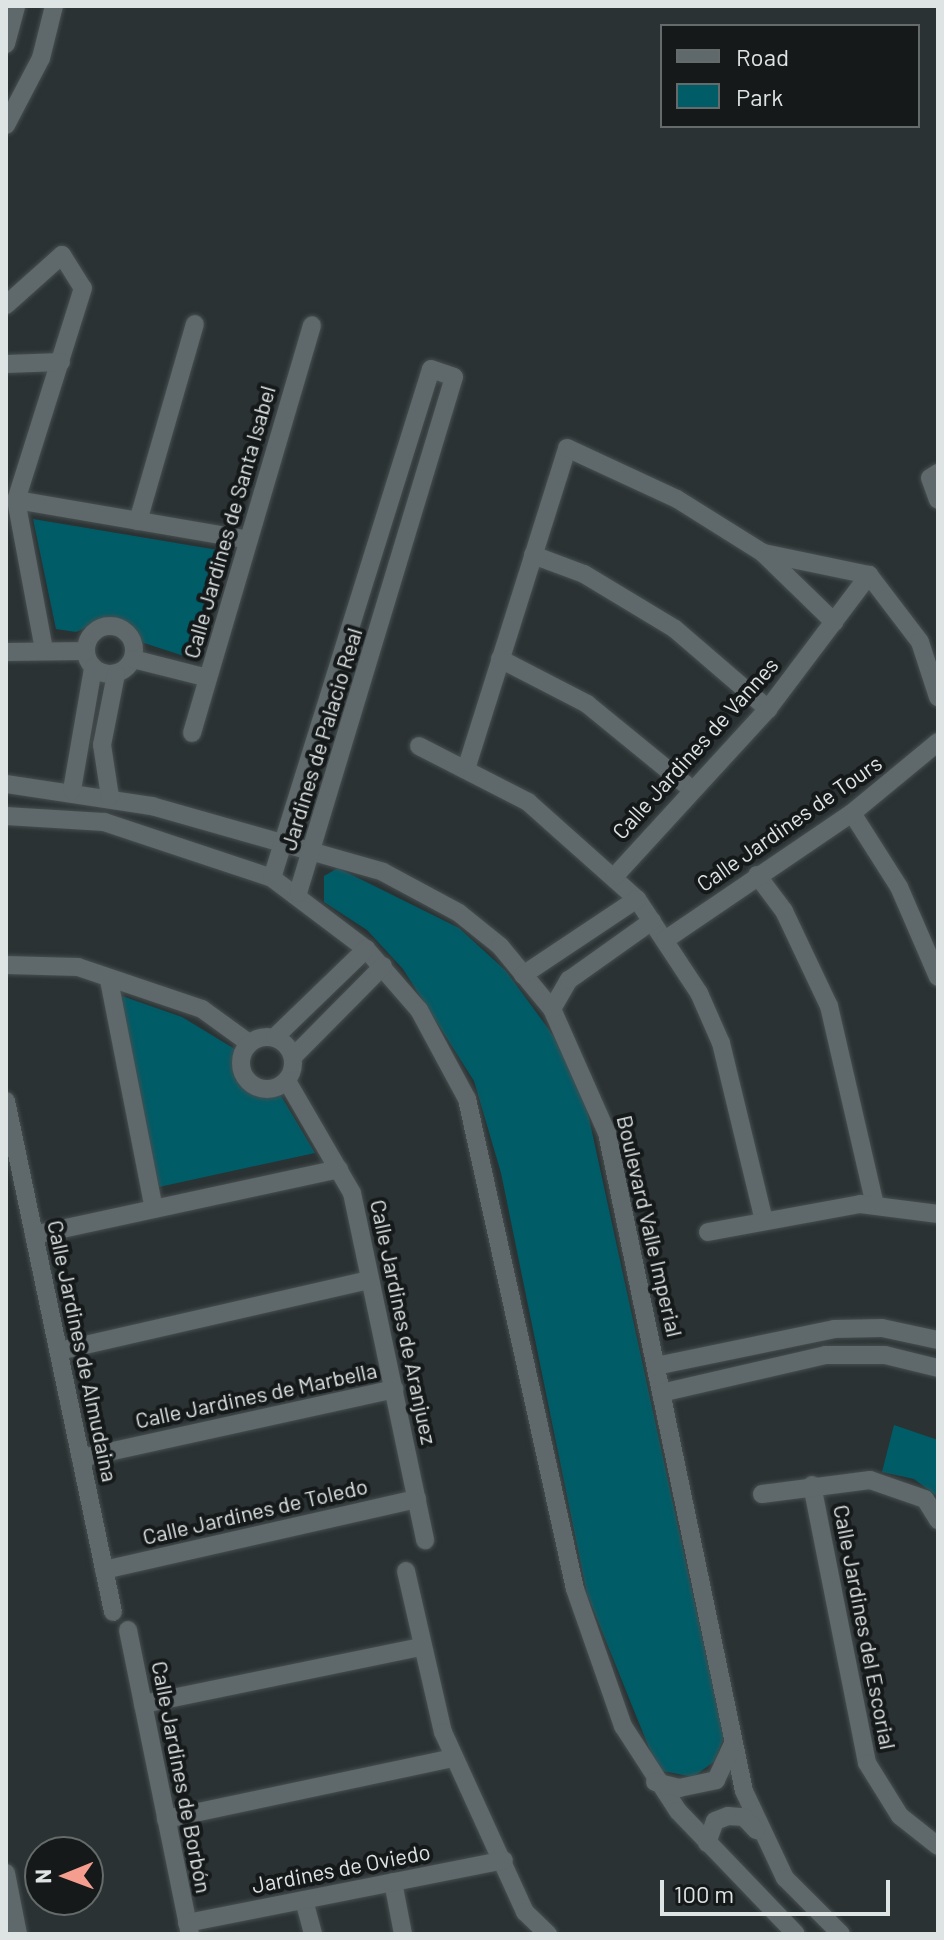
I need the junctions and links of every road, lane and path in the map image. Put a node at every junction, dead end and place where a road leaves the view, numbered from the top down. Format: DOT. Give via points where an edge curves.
graph roads {
  1 [pos="16,6"];
  2 [pos="54,6"];
  3 [pos="6,44"];
  4 [pos="6,125"];
  5 [pos="6,305"];
  6 [pos="195,324"];
  7 [pos="312,325"];
  8 [pos="61,362"];
  9 [pos="6,364"];
  10 [pos="938,473"];
  11 [pos="14,476"];
  12 [pos="16,500"];
  13 [pos="938,500"];
  14 [pos="138,521"];
  15 [pos="249,540"];
  16 [pos="763,553"];
  17 [pos="533,555"];
  18 [pos="869,575"];
  19 [pos="364,589"];
  20 [pos="389,599"];
  21 [pos="834,622"];
  22 [pos="44,649"];
  23 [pos="6,652"];
  24 [pos="90,659"];
  25 [pos="133,659"];
  26 [pos="500,659"];
  27 [pos="116,674"];
  28 [pos="208,678"];
  29 [pos="938,697"];
  30 [pos="768,709"];
  31 [pos="192,733"];
  32 [pos="80,742"];
  33 [pos="938,742"];
  34 [pos="102,745"];
  35 [pos="419,746"];
  36 [pos="467,766"];
  37 [pos="10,784"];
  38 [pos="690,788"];
  39 [pos="72,790"];
  40 [pos="110,797"];
  41 [pos="294,804"];
  42 [pos="323,812"];
  43 [pos="852,813"];
  44 [pos="10,815"];
  45 [pos="283,839"];
  46 [pos="312,849"];
  47 [pos="757,875"];
  48 [pos="614,877"];
  49 [pos="272,878"];
  50 [pos="298,893"];
  51 [pos="637,899"];
  52 [pos="652,921"];
  53 [pos="665,940"];
  54 [pos="366,949"];
  55 [pos="6,965"];
  56 [pos="383,966"];
  57 [pos="523,975"];
  58 [pos="938,977"];
  59 [pos="109,980"];
  60 [pos="332,984"];
  61 [pos="348,1001"];
  62 [pos="552,1009"];
  63 [pos="275,1037"];
  64 [pos="249,1043"];
  65 [pos="293,1057"];
  66 [pos="287,1081"];
  67 [pos="6,1101"];
  68 [pos="339,1169"];
  69 [pos="875,1205"];
  70 [pos="154,1209"];
  71 [pos="938,1214"];
  72 [pos="763,1217"];
  73 [pos="708,1232"];
  74 [pos="34,1235"];
  75 [pos="370,1280"];
  76 [pos="938,1340"];
  77 [pos="59,1351"];
  78 [pos="656,1366"];
  79 [pos="938,1368"];
  80 [pos="394,1389"];
  81 [pos="661,1393"];
  82 [pos="81,1458"];
  83 [pos="812,1485"];
  84 [pos="762,1494"];
  85 [pos="417,1499"];
  86 [pos="938,1520"];
  87 [pos="425,1540"];
  88 [pos="104,1570"];
  89 [pos="406,1571"];
  90 [pos="113,1612"];
  91 [pos="128,1630"];
  92 [pos="420,1647"];
  93 [pos="143,1704"];
  94 [pos="732,1742"];
  95 [pos="454,1758"];
  96 [pos="655,1782"];
  97 [pos="166,1819"];
  98 [pos="757,1832"];
  99 [pos="707,1843"];
  100 [pos="938,1846"];
  101 [pos="504,1860"];
  102 [pos="6,1873"];
  103 [pos="393,1882"];
  104 [pos="304,1900"];
  105 [pos="525,1912"];
  106 [pos="188,1929"];
  107 [pos="18,1934"];
  108 [pos="313,1934"];
  109 [pos="403,1934"];
  110 [pos="529,1934"];
  111 [pos="548,1934"];
  112 [pos="796,1934"];
  113 [pos="841,1934"];
  1 -- 3 [label="street"];
  2 -- 4 [label="street" via="41,58"];
  5 -- 8 [label="street" via="62,255 83,288"];
  6 -- 14 [label="street"];
  7 -- 15 [label="street, Calle Jardines de Santa Isabel"];
  8 -- 9 [label="street"];
  8 -- 11 [label="street"];
  10 -- 13 [label="street" via="930,478"];
  11 -- 12 [label="street"];
  12 -- 14 [label="street"];
  12 -- 22 [label="street"];
  14 -- 15 [label="street"];
  15 -- 28 [label="street, Calle Jardines de Santa Isabel"];
  16 -- 17 [label="street" via="677,499 567,448"];
  16 -- 18 [label="street"];
  16 -- 21 [label="street"];
  17 -- 26 [label="street"];
  17 -- 30 [label="street" via="584,574 665,622"];
  18 -- 21 [label="street, Calle Jardines de Vannes"];
  18 -- 29 [label="street" via="920,642"];
  19 -- 20 [label="street"];
  19 -- 20 [label="street, Jardines de Palacio Real" via="431,369 454,377"];
  19 -- 41 [label="street, Jardines de Palacio Real"];
  20 -- 42 [label="street, Jardines de Palacio Real"];
  21 -- 30 [label="street, Calle Jardines de Vannes"];
  22 -- 23 [label="street"];
  22 -- 24 [label="street"];
  24 -- 25 [label="street" via="94,631 114,626 131,638"];
  24 -- 27 [label="street"];
  24 -- 32 [label="street"];
  25 -- 27 [label="street"];
  25 -- 28 [label="street"];
  26 -- 36 [label="street"];
  26 -- 38 [label="street" via="587,704"];
  27 -- 34 [label="street"];
  28 -- 31 [label="street, Calle Jardines de Santa Isabel"];
  30 -- 38 [label="street, Calle Jardines de Vannes"];
  32 -- 34 [label="street"];
  32 -- 39 [label="street"];
  33 -- 43 [label="street, Calle Jardines de Tours"];
  34 -- 40 [label="street"];
  35 -- 36 [label="street"];
  36 -- 48 [label="street" via="528,802"];
  37 -- 39 [label="street, Boulevard Valle Imperial"];
  37 -- 44 [label="street"];
  38 -- 48 [label="street, Calle Jardines de Vannes"];
  39 -- 40 [label="street, Boulevard Valle Imperial"];
  40 -- 45 [label="street, Boulevard Valle Imperial"];
  41 -- 42 [label="street"];
  41 -- 45 [label="street, Jardines de Palacio Real"];
  42 -- 46 [label="street, Jardines de Palacio Real"];
  43 -- 47 [label="street, Calle Jardines de Tours"];
  43 -- 58 [label="street" via="899,887"];
  44 -- 49 [label="street" via="104,822"];
  45 -- 46 [label="street, Boulevard Valle Imperial"];
  45 -- 49 [label="street, Jardines de Palacio Real"];
  46 -- 50 [label="street, Jardines de Palacio Real"];
  46 -- 57 [label="street, Boulevard Valle Imperial" via="383,872 459,913"];
  47 -- 53 [label="street, Calle Jardines de Tours"];
  47 -- 69 [label="street" via="790,922 829,1006"];
  48 -- 51 [label="street"];
  49 -- 50 [label="street"];
  50 -- 54 [label="street"];
  51 -- 52 [label="street"];
  51 -- 57 [label="street"];
  52 -- 53 [label="street"];
  52 -- 62 [label="street" via="569,980"];
  53 -- 72 [label="street" via="721,1043"];
  54 -- 56 [label="street"];
  54 -- 60 [label="street"];
  55 -- 59 [label="street" via="78,967"];
  56 -- 61 [label="street"];
  56 -- 96 [label="street" via="419,1010 467,1099 575,1589 623,1726"];
  57 -- 62 [label="street, Boulevard Valle Imperial"];
  59 -- 64 [label="street" via="202,1009"];
  59 -- 70 [label="street"];
  60 -- 61 [label="street"];
  60 -- 63 [label="street"];
  61 -- 65 [label="street"];
  62 -- 78 [label="street, Boulevard Valle Imperial" via="607,1133"];
  63 -- 64 [label="street"];
  63 -- 65 [label="street"];
  64 -- 66 [label="street" via="241,1055 248,1082 275,1089"];
  65 -- 66 [label="street"];
  66 -- 68 [label="street, Calle Jardines de Aranjuez"];
  67 -- 74 [label="street, Calle Jardines de Almudaina"];
  68 -- 70 [label="street"];
  68 -- 75 [label="street, Calle Jardines de Aranjuez" via="352,1193"];
  69 -- 71 [label="street"];
  69 -- 72 [label="street"];
  70 -- 74 [label="street"];
  72 -- 73 [label="street"];
  74 -- 77 [label="street, Calle Jardines de Almudaina"];
  75 -- 77 [label="street"];
  75 -- 80 [label="street, Calle Jardines de Aranjuez"];
  76 -- 78 [label="street" via="882,1328 834,1329"];
  77 -- 82 [label="street, Calle Jardines de Almudaina"];
  78 -- 81 [label="street, Boulevard Valle Imperial"];
  79 -- 81 [label="street" via="885,1355 825,1355"];
  80 -- 82 [label="street, Calle Jardines de Marbella"];
  80 -- 85 [label="street, Calle Jardines de Aranjuez"];
  81 -- 94 [label="street, Boulevard Valle Imperial"];
  82 -- 88 [label="street, Calle Jardines de Almudaina"];
  83 -- 84 [label="street"];
  83 -- 86 [label="street" via="870,1480 901,1487 925,1499"];
  83 -- 100 [label="street, Calle Jardines del Escorial" via="867,1763 900,1816"];
  85 -- 87 [label="street, Calle Jardines de Aranjuez"];
  85 -- 88 [label="street, Calle Jardines de Toledo"];
  88 -- 90 [label="street, Calle Jardines de Almudaina"];
  89 -- 92 [label="street"];
  91 -- 93 [label="street, Calle Jardines de Borbón"];
  92 -- 93 [label="street"];
  92 -- 95 [label="street"];
  93 -- 97 [label="street, Calle Jardines de Borbón"];
  94 -- 96 [label="street" via="716,1780 679,1788"];
  94 -- 98 [label="street, Boulevard Valle Imperial"];
  95 -- 97 [label="street"];
  95 -- 101 [label="street"];
  96 -- 99 [label="street"];
  97 -- 106 [label="street, Calle Jardines de Borbón"];
  98 -- 99 [label="street" via="744,1817 728,1816 715,1821"];
  98 -- 113 [label="street, Boulevard Valle Imperial" via="785,1878"];
  99 -- 112 [label="street"];
  101 -- 103 [label="street, Jardines de Oviedo"];
  101 -- 105 [label="street"];
  102 -- 107 [label="street"];
  103 -- 104 [label="street, Jardines de Oviedo"];
  103 -- 109 [label="street"];
  104 -- 106 [label="street, Jardines de Oviedo"];
  104 -- 108 [label="street"];
  105 -- 110 [label="street"];
  105 -- 111 [label="street"];
}
